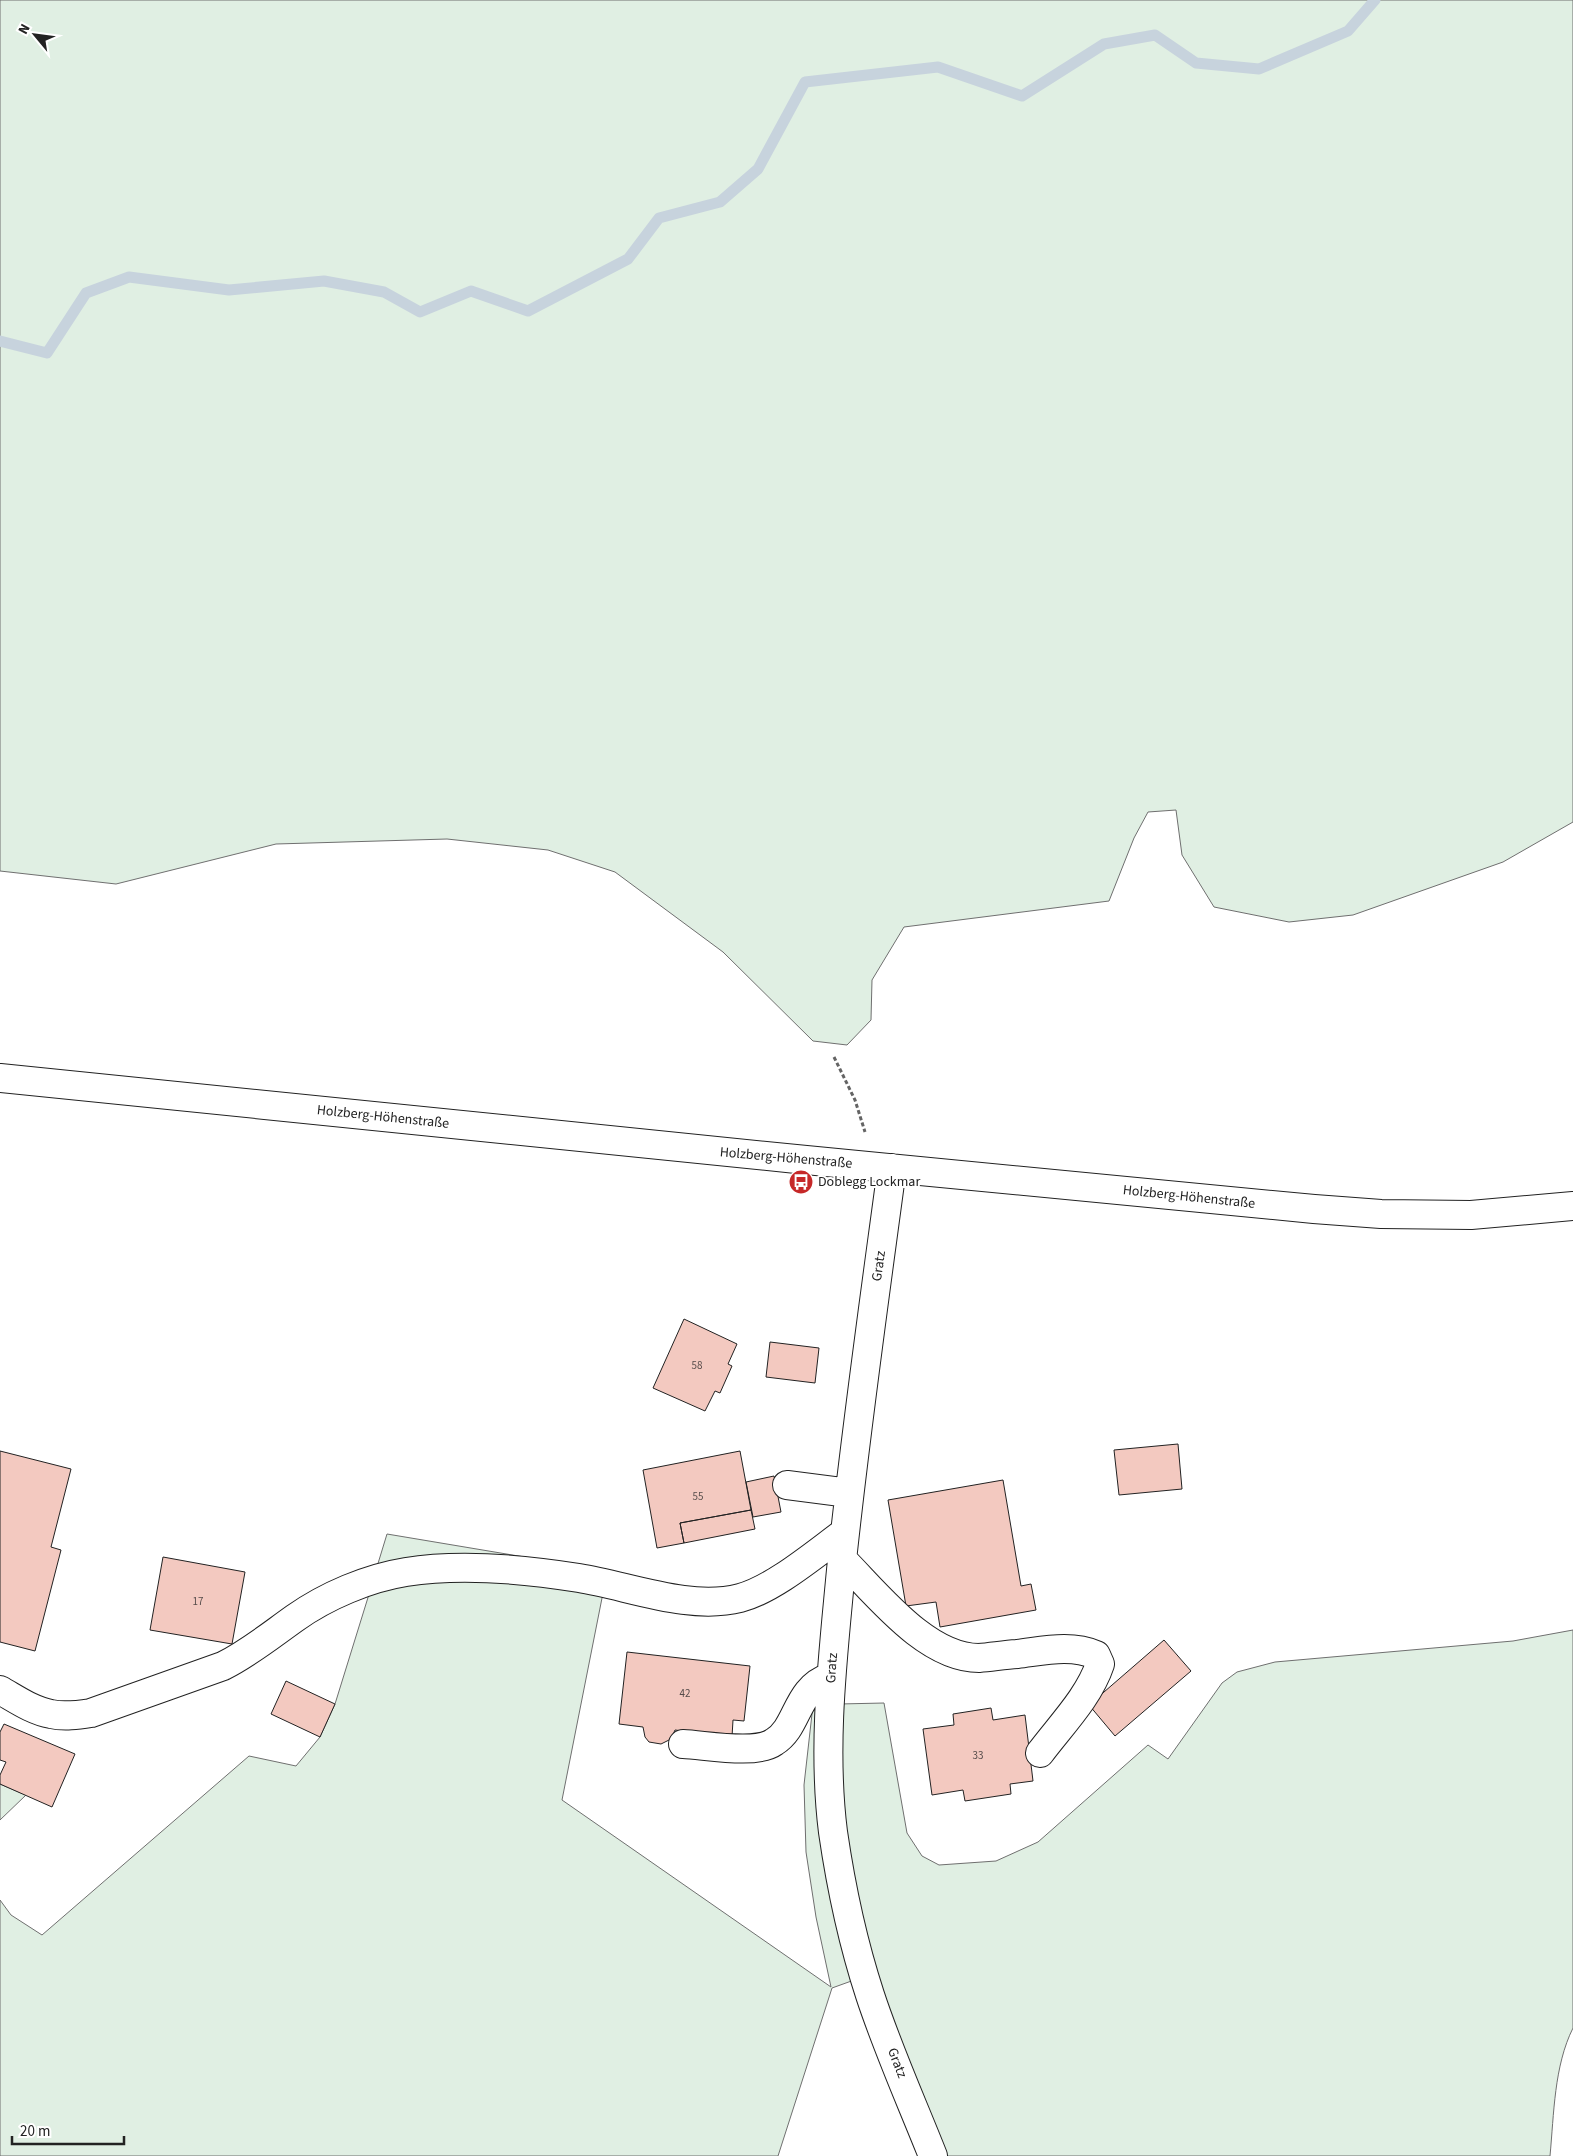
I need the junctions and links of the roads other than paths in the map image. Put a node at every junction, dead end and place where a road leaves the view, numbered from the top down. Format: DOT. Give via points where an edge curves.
graph roads {
  1 [pos="0,1078"];
  2 [pos="880,1166"];
  3 [pos="1573,1206"];
  4 [pos="787,1485"];
  5 [pos="849,1493"];
  6 [pos="845,1532"];
  7 [pos="842,1559"];
  8 [pos="830,1678"];
  9 [pos="0,1690"];
  10 [pos="683,1744"];
  11 [pos="1040,1753"];
  12 [pos="933,2156"];
  1 -- 2 [label="street, Holzberg-Höhenstraße"];
  2 -- 3 [label="street, Holzberg-Höhenstraße" via="1380,1214 1471,1215"];
  2 -- 5 [label="street, Gratz"];
  4 -- 5 [label="street"];
  5 -- 6 [label="street, Gratz"];
  6 -- 7 [label="street, Gratz"];
  6 -- 9 [label="street" via="789,1572 733,1600 656,1596 580,1578 509,1570 446,1568 406,1572 383,1576 321,1603 223,1666 91,1713 50,1714"];
  7 -- 8 [label="street, Gratz"];
  7 -- 11 [label="street" via="918,1634 944,1650 978,1658 1065,1649 1096,1655 1100,1664 1086,1693"];
  8 -- 10 [label="street" via="818,1682 808,1693 784,1732 774,1742 749,1748"];
  8 -- 12 [label="street, Gratz" via="828,1785 843,1890 871,1997"];
}
